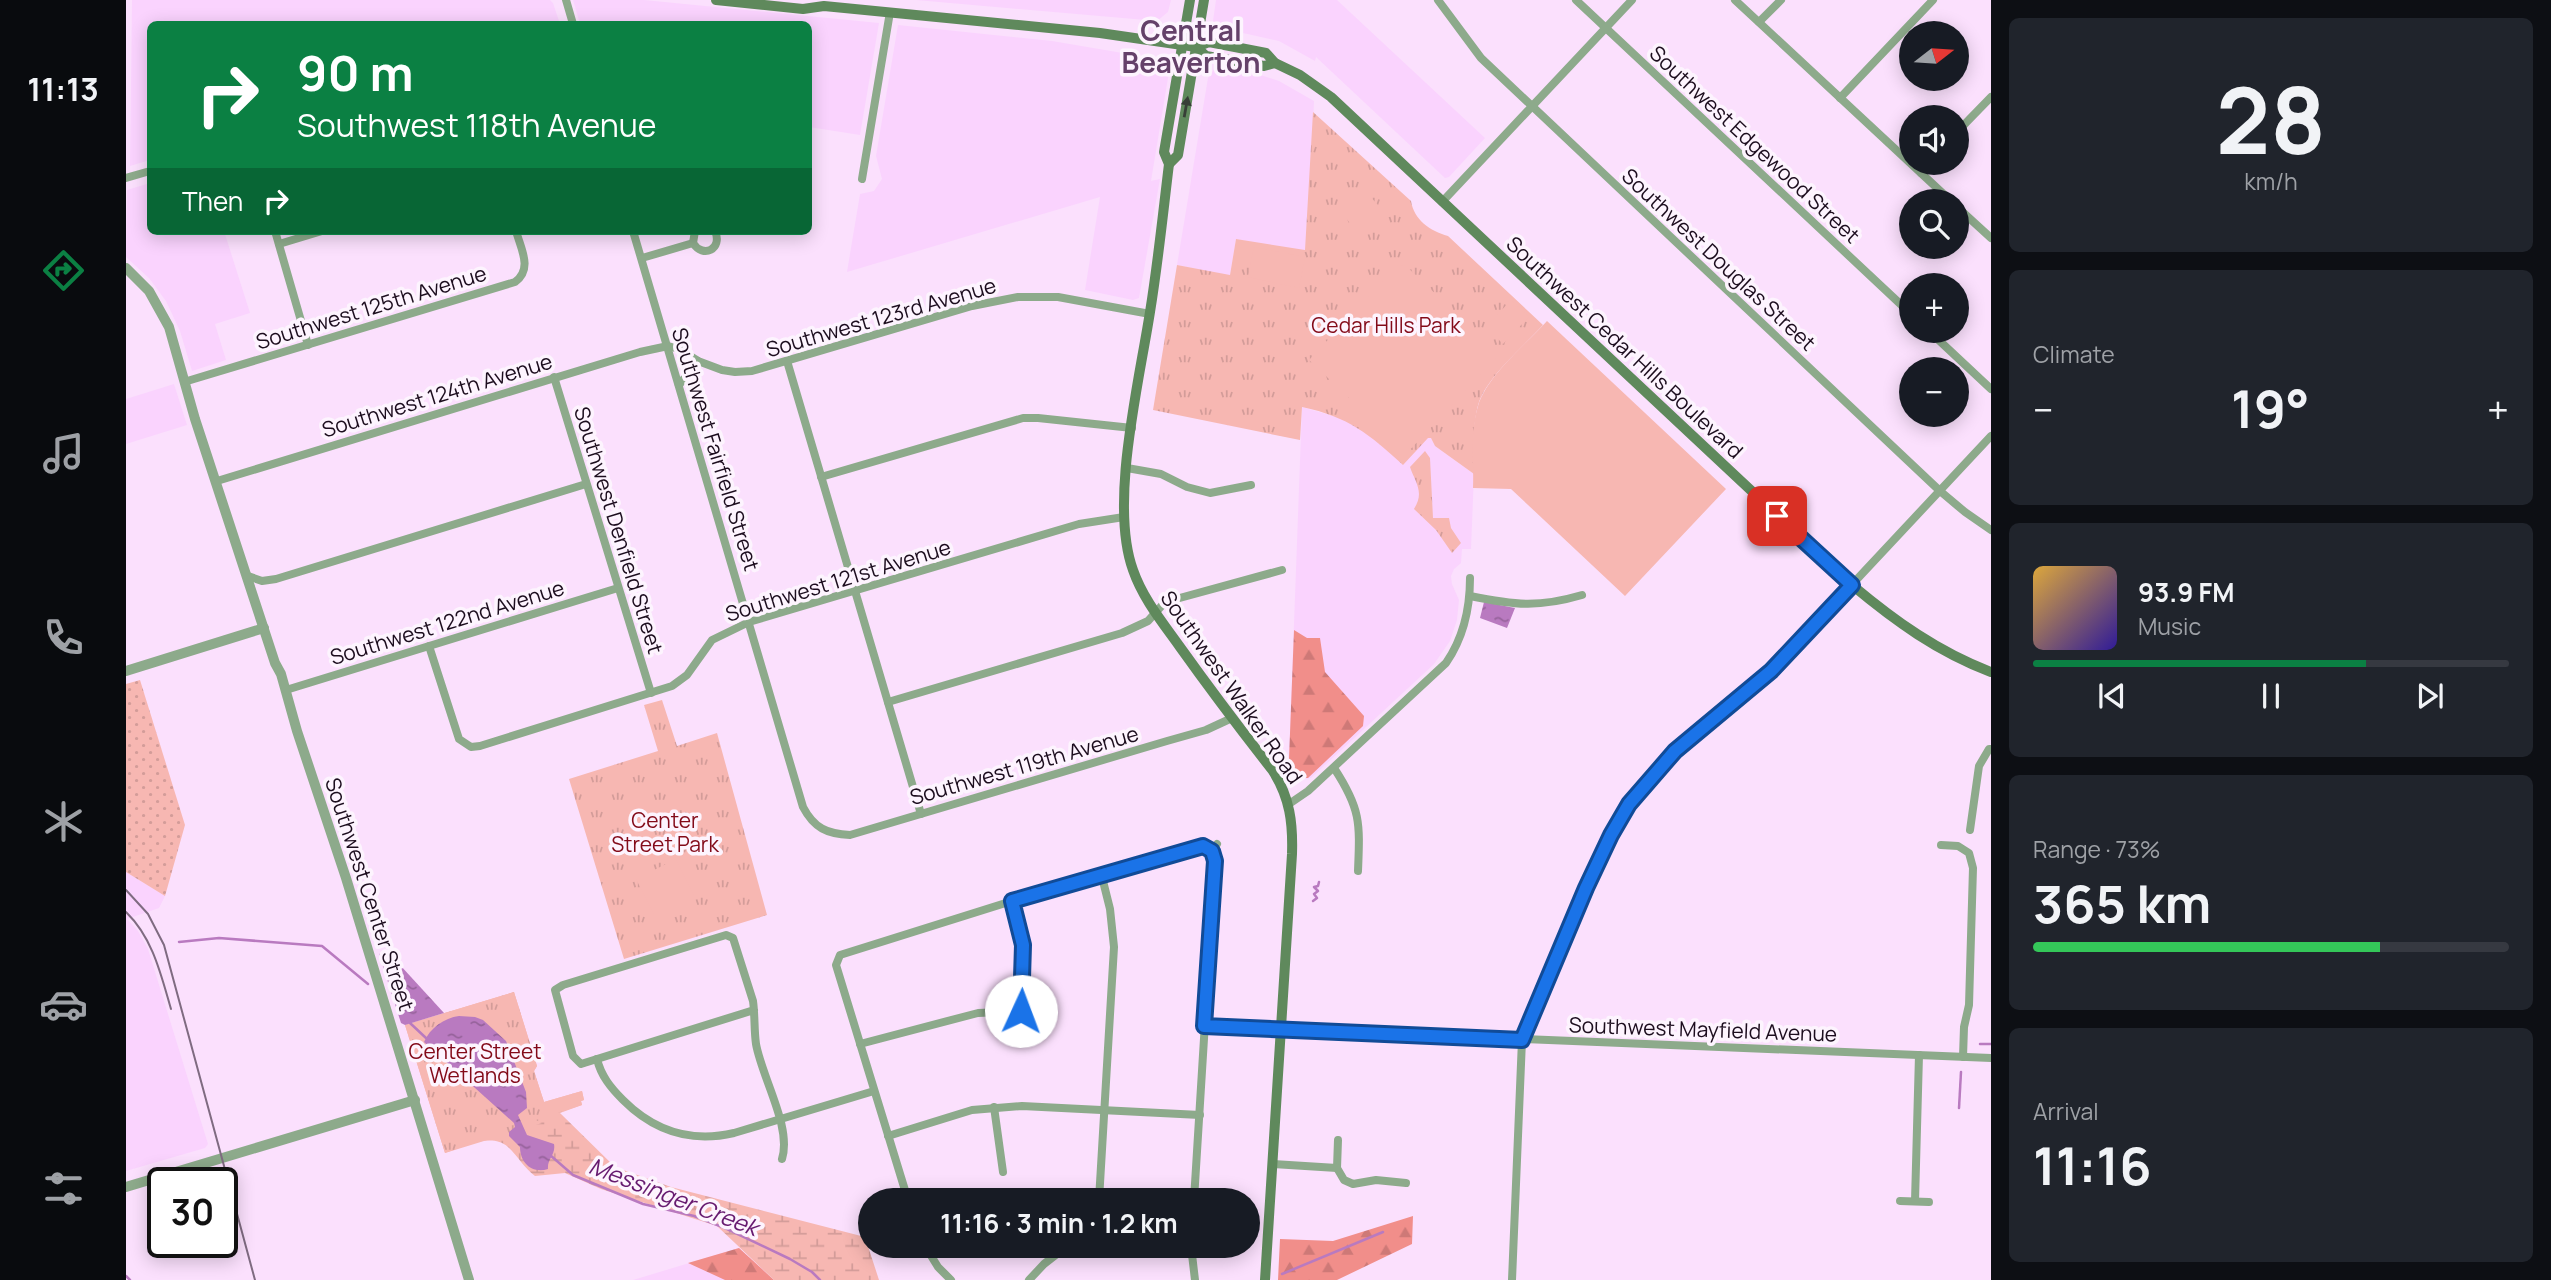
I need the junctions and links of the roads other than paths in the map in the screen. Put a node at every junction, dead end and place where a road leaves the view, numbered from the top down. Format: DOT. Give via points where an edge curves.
graph roads {
  1 [pos="566,0"];
  2 [pos="716,0"];
  3 [pos="811,0"];
  4 [pos="1190,0"];
  5 [pos="1204,0"];
  6 [pos="1438,0"];
  7 [pos="1576,0"];
  8 [pos="1632,0"];
  9 [pos="1735,0"];
  10 [pos="1781,0"];
  11 [pos="1933,0"];
  12 [pos="824,3"];
  13 [pos="890,12"];
  14 [pos="572,21"];
  15 [pos="1759,22"];
  16 [pos="1605,28"];
  17 [pos="1182,45"];
  18 [pos="1196,47"];
  19 [pos="1991,97"];
  20 [pos="1840,98"];
  21 [pos="1531,106"];
  22 [pos="1969,120"];
  23 [pos="1899,153"];
  24 [pos="1169,164"];
  25 [pos="147,172"];
  26 [pos="1923,175"];
  27 [pos="126,178"];
  28 [pos="862,179"];
  29 [pos="1938,189"];
  30 [pos="1442,202"];
  31 [pos="1969,218"];
  32 [pos="276,235"];
  33 [pos="308,235"];
  34 [pos="517,235"];
  35 [pos="634,235"];
  36 [pos="694,235"];
  37 [pos="716,235"];
  38 [pos="1991,239"];
  39 [pos="693,243"];
  40 [pos="279,244"];
  41 [pos="642,258"];
  42 [pos="126,268"];
  43 [pos="1899,303"];
  44 [pos="1150,314"];
  45 [pos="1942,343"];
  46 [pos="308,345"];
  47 [pos="668,346"];
  48 [pos="698,361"];
  49 [pos="787,361"];
  50 [pos="554,377"];
  51 [pos="184,382"];
  52 [pos="679,385"];
  53 [pos="1991,389"];
  54 [pos="1132,428"];
  55 [pos="1991,436"];
  56 [pos="1127,468"];
  57 [pos="821,477"];
  58 [pos="217,481"];
  59 [pos="586,484"];
  60 [pos="1251,485"];
  61 [pos="1940,491"];
  62 [pos="1124,517"];
  63 [pos="1991,530"];
  64 [pos="1282,570"];
  65 [pos="248,576"];
  66 [pos="1470,578"];
  67 [pos="1852,585"];
  68 [pos="618,588"];
  69 [pos="855,590"];
  70 [pos="1582,595"];
  71 [pos="1470,596"];
  72 [pos="1155,611"];
  73 [pos="749,622"];
  74 [pos="264,628"];
  75 [pos="429,646"];
  76 [pos="275,663"];
  77 [pos="126,671"];
  78 [pos="1991,672"];
  79 [pos="286,690"];
  80 [pos="651,693"];
  81 [pos="888,702"];
  82 [pos="1232,718"];
  83 [pos="294,722"];
  84 [pos="1990,749"];
  85 [pos="1334,768"];
  86 [pos="1289,804"];
  87 [pos="921,814"];
  88 [pos="1970,830"];
  89 [pos="825,831"];
  90 [pos="1941,845"];
  91 [pos="1358,871"];
  92 [pos="1101,873"];
  93 [pos="1012,901"];
  94 [pos="754,1010"];
  95 [pos="1204,1026"];
  96 [pos="1280,1029"];
  97 [pos="1522,1040"];
  98 [pos="860,1044"];
  99 [pos="1919,1055"];
  100 [pos="1963,1057"];
  101 [pos="1991,1058"];
  102 [pos="597,1059"];
  103 [pos="874,1091"];
  104 [pos="415,1100"];
  105 [pos="994,1107"];
  106 [pos="1104,1110"];
  107 [pos="1200,1115"];
  108 [pos="779,1120"];
  109 [pos="888,1136"];
  110 [pos="1339,1140"];
  111 [pos="782,1159"];
  112 [pos="1273,1164"];
  113 [pos="1337,1168"];
  114 [pos="1003,1172"];
  115 [pos="1406,1183"];
  116 [pos="126,1187"];
  117 [pos="904,1188"];
  118 [pos="1100,1188"];
  119 [pos="1195,1188"];
  120 [pos="1900,1201"];
  121 [pos="1915,1201"];
  122 [pos="1929,1202"];
  123 [pos="932,1258"];
  124 [pos="1052,1258"];
  125 [pos="1192,1258"];
  126 [pos="469,1280"];
  127 [pos="951,1280"];
  128 [pos="1029,1280"];
  129 [pos="1195,1280"];
  130 [pos="1265,1280"];
  131 [pos="1512,1280"];
  1 -- 14 [label="street"];
  2 -- 12 [label="main road, Southwest Cedar Hills Boulevard" via="803,9"];
  3 -- 12 [label="main road, Southwest Cedar Hills Boulevard"];
  4 -- 17 [label="main road, Southwest Walker Road"];
  5 -- 18 [label="main road, Southwest Walker Road"];
  6 -- 21 [label="street, Southwest Douglas Street" via="1481,58"];
  7 -- 16 [label="street, Southwest Edgewood Street"];
  8 -- 16 [label="street"];
  9 -- 15 [label="street"];
  10 -- 15 [label="street"];
  11 -- 20 [label="street"];
  12 -- 13 [label="main road, Southwest Cedar Hills Boulevard"];
  13 -- 17 [label="main road, Southwest Cedar Hills Boulevard"];
  13 -- 28 [label="street"];
  15 -- 20 [label="street"];
  16 -- 21 [label="street"];
  16 -- 43 [label="street, Southwest Edgewood Street"];
  17 -- 18 [label="main road, Southwest Cedar Hills Boulevard"];
  17 -- 24 [label="main road, Southwest Walker Road" via="1164,152"];
  24 -- 18 [label="main road, Southwest Walker Road, one-way" via="1178,155"];
  18 -- 30 [label="main road, Southwest Cedar Hills Boulevard" via="1206,56 1264,66 1275,63 1300,75 1331,97"];
  19 -- 22 [label="street"];
  20 -- 23 [label="street"];
  21 -- 30 [label="street"];
  21 -- 61 [label="street, Southwest Douglas Street"];
  24 -- 44 [label="main road, Southwest Walker Road"];
  25 -- 27 [label="street"];
  26 -- 29 [label="street"];
  30 -- 67 [label="main road, Southwest Cedar Hills Boulevard"];
  31 -- 38 [label="street"];
  32 -- 40 [label="street"];
  33 -- 40 [label="street"];
  34 -- 46 [label="street, Southwest 125th Avenue" via="526,263 515,282"];
  35 -- 41 [label="street, Southwest Fairfield Street"];
  36 -- 39 [label="street"];
  37 -- 39 [label="street" via="713,249 703,252"];
  39 -- 41 [label="street"];
  40 -- 46 [label="street"];
  41 -- 47 [label="street, Southwest Fairfield Street"];
  42 -- 51 [label="street, Southwest Center Street" via="160,309"];
  44 -- 49 [label="street, Southwest 123rd Avenue" via="1058,297 1018,297 972,306"];
  44 -- 54 [label="main road, Southwest Walker Road"];
  45 -- 53 [label="street"];
  46 -- 51 [label="street, Southwest 125th Avenue"];
  47 -- 48 [label="street, Southwest 123rd Avenue"];
  47 -- 50 [label="street, Southwest 124th Avenue"];
  47 -- 52 [label="street, Southwest Fairfield Street"];
  48 -- 49 [label="street, Southwest 123rd Avenue" via="735,372"];
  48 -- 52 [label="street"];
  49 -- 57 [label="street"];
  50 -- 58 [label="street, Southwest 124th Avenue"];
  50 -- 59 [label="street, Southwest Denfield Street"];
  51 -- 58 [label="street, Southwest Center Street"];
  52 -- 73 [label="street, Southwest Fairfield Street"];
  54 -- 56 [label="main road, Southwest Walker Road"];
  54 -- 57 [label="street" via="1023,418"];
  55 -- 61 [label="street"];
  56 -- 60 [label="street" via="1161,474 1205,492"];
  56 -- 62 [label="main road, Southwest Walker Road"];
  57 -- 69 [label="street"];
  58 -- 65 [label="street, Southwest Center Street"];
  59 -- 65 [label="street" via="276,579"];
  59 -- 68 [label="street, Southwest Denfield Street"];
  61 -- 63 [label="street, Southwest Douglas Street"];
  61 -- 67 [label="street"];
  62 -- 69 [label="street, Southwest 121st Avenue" via="1079,524"];
  62 -- 72 [label="main road, Southwest Walker Road" via="1132,569"];
  64 -- 72 [label="street" via="1165,602"];
  65 -- 74 [label="street, Southwest Center Street"];
  66 -- 71 [label="street"];
  67 -- 78 [label="main road, Southwest Cedar Hills Boulevard" via="1917,636"];
  67 -- 97 [label="street" via="1771,671 1675,751 1629,804 1586,888"];
  68 -- 75 [label="street, Southwest 122nd Avenue"];
  68 -- 80 [label="street, Southwest Denfield Street"];
  69 -- 73 [label="street, Southwest 121st Avenue"];
  69 -- 81 [label="street"];
  70 -- 71 [label="street" via="1530,606"];
  71 -- 85 [label="street" via="1465,625 1446,663"];
  72 -- 81 [label="street" via="1148,621 1122,634"];
  72 -- 82 [label="main road, Southwest Walker Road"];
  73 -- 80 [label="street, Southwest 121st Avenue" via="712,640 687,675"];
  73 -- 89 [label="street, Southwest Fairfield Street" via="803,807"];
  74 -- 76 [label="street, Southwest Center Street"];
  74 -- 77 [label="street"];
  75 -- 79 [label="street, Southwest 122nd Avenue"];
  75 -- 80 [label="street, Southwest 121st Avenue" via="455,730 464,744 480,746"];
  76 -- 79 [label="street, Southwest Center Street"];
  76 -- 83 [label="street, Southwest Center Street"];
  79 -- 83 [label="street, Southwest Center Street"];
  81 -- 87 [label="street"];
  82 -- 86 [label="main road, Southwest Walker Road" via="1273,771"];
  82 -- 87 [label="street, Southwest 119th Avenue" via="1193,734"];
  83 -- 104 [label="street, Southwest Center Street"];
  84 -- 88 [label="street" via="1979,766"];
  85 -- 86 [label="street"];
  85 -- 91 [label="street" via="1358,812"];
  86 -- 96 [label="main road, Southwest Walker Road" via="1292,853"];
  87 -- 89 [label="street, Southwest 119th Avenue" via="850,835"];
  90 -- 100 [label="street" via="1958,846 1969,853 1973,868"];
  92 -- 93 [label="street"];
  92 -- 95 [label="street" via="1199,846 1214,847"];
  92 -- 106 [label="street" via="1114,947"];
  93 -- 98 [label="street" via="847,951 837,959"];
  93 -- 98 [label="street" via="1023,945 1021,1011 978,1013"];
  94 -- 102 [label="street"];
  94 -- 102 [label="street" via="736,945 726,935 563,985 555,990 576,1061"];
  94 -- 108 [label="street" via="756,1046"];
  95 -- 96 [label="street, Southwest Mayfield Avenue"];
  95 -- 107 [label="street"];
  96 -- 97 [label="street, Southwest Mayfield Avenue"];
  96 -- 112 [label="main road, Southwest Walker Road"];
  97 -- 99 [label="street, Southwest Mayfield Avenue"];
  97 -- 131 [label="street"];
  98 -- 103 [label="street"];
  99 -- 100 [label="street, Southwest Mayfield Avenue"];
  99 -- 121 [label="street"];
  100 -- 101 [label="street, Southwest Mayfield Avenue"];
  102 -- 108 [label="street" via="610,1087 664,1130 716,1137"];
  103 -- 108 [label="street"];
  103 -- 109 [label="street"];
  104 -- 116 [label="street"];
  104 -- 126 [label="street, Southwest Center Street"];
  105 -- 106 [label="street"];
  105 -- 109 [label="street"];
  105 -- 114 [label="street"];
  106 -- 107 [label="street"];
  106 -- 118 [label="street"];
  107 -- 119 [label="street"];
  108 -- 111 [label="street" via="786,1145"];
  109 -- 117 [label="street"];
  110 -- 113 [label="street"];
  112 -- 113 [label="street"];
  112 -- 130 [label="main road, Southwest Walker Road"];
  113 -- 115 [label="street" via="1344,1180 1353,1184 1376,1180"];
  120 -- 121 [label="street"];
  121 -- 122 [label="street"];
  123 -- 127 [label="street"];
  124 -- 128 [label="street"];
  125 -- 129 [label="street"];
}
